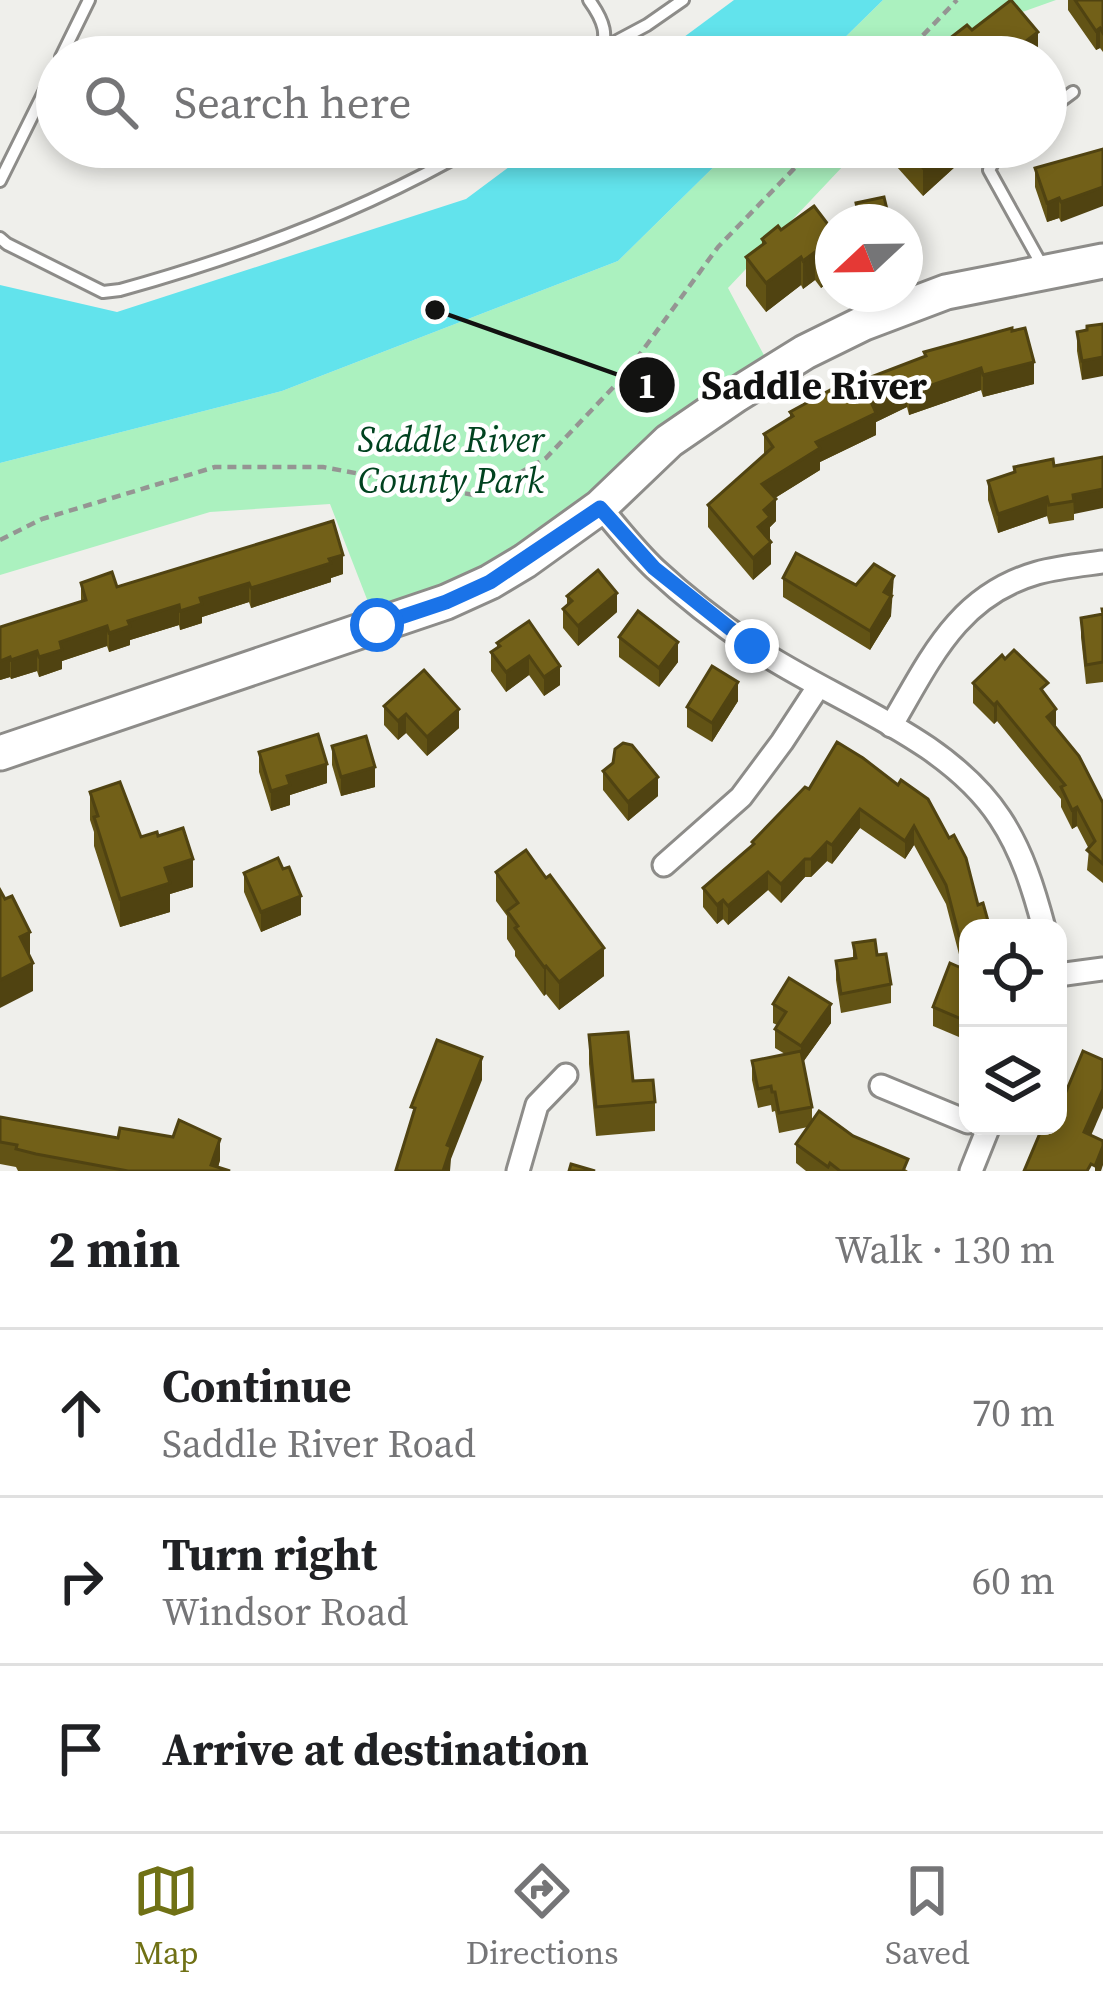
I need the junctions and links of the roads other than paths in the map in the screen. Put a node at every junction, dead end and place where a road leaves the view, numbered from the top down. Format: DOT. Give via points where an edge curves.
graph roads {
  1 [pos="89,0"];
  2 [pos="589,0"];
  3 [pos="682,0"];
  4 [pos="71,36"];
  5 [pos="603,36"];
  6 [pos="628,36"];
  7 [pos="1073,92"];
  8 [pos="1067,96"];
  9 [pos="36,108"];
  10 [pos="435,168"];
  11 [pos="990,168"];
  12 [pos="0,181"];
  13 [pos="0,238"];
  14 [pos="1103,261"];
  15 [pos="1046,272"];
  16 [pos="600,508"];
  17 [pos="1103,562"];
  18 [pos="818,687"];
  19 [pos="891,726"];
  20 [pos="2,751"];
  21 [pos="664,865"];
  22 [pos="1041,919"];
  23 [pos="1103,969"];
  24 [pos="1067,974"];
  25 [pos="566,1076"];
  26 [pos="881,1086"];
  27 [pos="959,1118"];
  28 [pos="978,1135"];
  29 [pos="518,1171"];
  30 [pos="971,1171"];
  1 -- 4 [label="lane"];
  2 -- 5 [label="lane"];
  3 -- 6 [label="lane"];
  7 -- 8 [label="lane"];
  9 -- 12 [label="lane"];
  10 -- 13 [label="lane" via="284,237 120,290 103,292"];
  11 -- 15 [label="lane"];
  14 -- 15 [label="street"];
  15 -- 16 [label="street" via="946,292 806,352 669,441"];
  16 -- 18 [label="street" via="654,568"];
  16 -- 20 [label="street" via="508,572 446,602"];
  17 -- 19 [label="street" via="1034,574 976,603 933,653"];
  18 -- 19 [label="street"];
  18 -- 21 [label="street" via="741,797"];
  19 -- 22 [label="street" via="970,781 1000,818"];
  23 -- 24 [label="street"];
  25 -- 29 [label="street" via="537,1105"];
  26 -- 27 [label="street"];
  28 -- 30 [label="street"];
}
